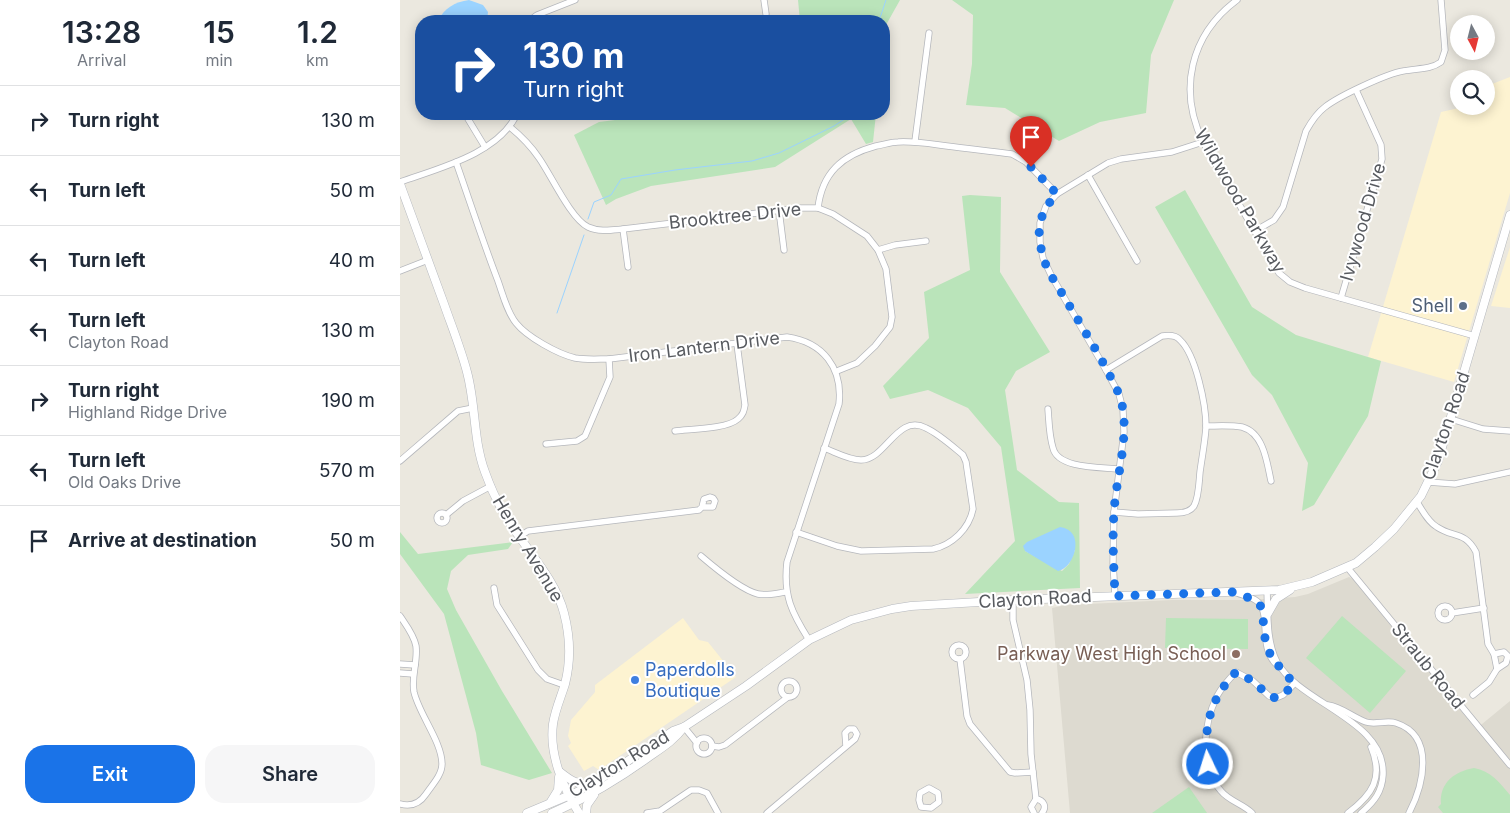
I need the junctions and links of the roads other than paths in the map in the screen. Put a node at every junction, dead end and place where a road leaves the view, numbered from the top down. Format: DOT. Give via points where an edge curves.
graph roads {
  1 [pos="575,0"];
  2 [pos="764,0"];
  3 [pos="1236,0"];
  4 [pos="1441,0"];
  5 [pos="766,14"];
  6 [pos="537,15"];
  7 [pos="929,32"];
  8 [pos="1356,90"];
  9 [pos="469,120"];
  10 [pos="514,120"];
  11 [pos="510,126"];
  12 [pos="915,141"];
  13 [pos="1203,142"];
  14 [pos="485,147"];
  15 [pos="456,162"];
  16 [pos="1088,175"];
  17 [pos="400,183"];
  18 [pos="1057,194"];
  19 [pos="818,208"];
  20 [pos="779,210"];
  21 [pos="1510,215"];
  22 [pos="623,229"];
  23 [pos="1255,231"];
  24 [pos="926,241"];
  25 [pos="784,250"];
  26 [pos="878,250"];
  27 [pos="428,260"];
  28 [pos="1137,261"];
  29 [pos="628,267"];
  30 [pos="400,271"];
  31 [pos="1341,298"];
  32 [pos="1475,336"];
  33 [pos="737,344"];
  34 [pos="609,359"];
  35 [pos="1106,370"];
  36 [pos="837,371"];
  37 [pos="473,408"];
  38 [pos="1048,409"];
  39 [pos="1451,419"];
  40 [pos="1206,426"];
  41 [pos="675,431"];
  42 [pos="1510,431"];
  43 [pos="546,444"];
  44 [pos="824,448"];
  45 [pos="400,461"];
  46 [pos="1119,469"];
  47 [pos="1510,472"];
  48 [pos="1271,481"];
  49 [pos="1428,482"];
  50 [pos="491,486"];
  51 [pos="1417,502"];
  52 [pos="702,507"];
  53 [pos="1114,512"];
  54 [pos="446,515"];
  55 [pos="796,532"];
  56 [pos="519,537"];
  57 [pos="701,556"];
  58 [pos="1347,567"];
  59 [pos="1352,578"];
  60 [pos="494,588"];
  61 [pos="1294,588"];
  62 [pos="1267,590"];
  63 [pos="786,592"];
  64 [pos="1233,592"];
  65 [pos="1115,596"];
  66 [pos="1013,600"];
  67 [pos="1484,608"];
  68 [pos="1268,613"];
  69 [pos="1452,613"];
  70 [pos="400,616"];
  71 [pos="809,640"];
  72 [pos="1494,654"];
  73 [pos="960,659"];
  74 [pos="400,664"];
  75 [pos="415,665"];
  76 [pos="1281,668"];
  77 [pos="1497,669"];
  78 [pos="400,673"];
  79 [pos="413,674"];
  80 [pos="1294,684"];
  81 [pos="564,685"];
  82 [pos="1473,695"];
  83 [pos="788,697"];
  84 [pos="1328,705"];
  85 [pos="684,727"];
  86 [pos="1361,730"];
  87 [pos="697,743"];
  88 [pos="712,746"];
  89 [pos="846,746"];
  90 [pos="1510,766"];
  91 [pos="560,772"];
  92 [pos="1033,772"];
  93 [pos="596,782"];
  94 [pos="597,792"];
  95 [pos="569,796"];
  96 [pos="1036,799"];
  97 [pos="400,804"];
  98 [pos="549,804"];
  99 [pos="573,804"];
  100 [pos="1245,806"];
  101 [pos="921,808"];
  102 [pos="658,812"];
  103 [pos="526,813"];
  104 [pos="553,813"];
  105 [pos="564,813"];
  106 [pos="579,813"];
  107 [pos="586,813"];
  108 [pos="647,813"];
  109 [pos="718,813"];
  110 [pos="768,813"];
  111 [pos="915,813"];
  112 [pos="1034,813"];
  113 [pos="1042,813"];
  114 [pos="1243,813"];
  115 [pos="1252,813"];
  116 [pos="1348,813"];
  117 [pos="1361,813"];
  118 [pos="1408,813"];
  1 -- 6 [label="street"];
  2 -- 5 [label="street"];
  3 -- 13 [label="street, Wildwood Parkway" via="1206,33 1194,59 1190,100"];
  4 -- 8 [label="street" via="1445,50 1441,62 1430,68 1397,72"];
  7 -- 12 [label="street"];
  8 -- 23 [label="street" via="1325,107 1312,121 1306,131 1284,207 1274,220"];
  8 -- 31 [label="street, Ivywood Drive" via="1381,144 1382,159"];
  9 -- 14 [label="street"];
  10 -- 11 [label="street"];
  11 -- 14 [label="street"];
  11 -- 22 [label="street, Brooktree Drive" via="532,149 582,224 596,230"];
  12 -- 18 [label="street" via="1012,154 1026,162"];
  12 -- 19 [label="street" via="867,148 843,160 827,177"];
  13 -- 16 [label="street" via="1172,152 1121,159"];
  13 -- 23 [label="street, Wildwood Parkway"];
  14 -- 15 [label="street"];
  15 -- 17 [label="street"];
  15 -- 34 [label="street, Iron Lantern Drive" via="490,262 515,322 538,340 574,357"];
  16 -- 18 [label="street"];
  16 -- 28 [label="street"];
  17 -- 27 [label="main road, Henry Avenue"];
  18 -- 35 [label="street" via="1046,206 1040,223 1043,258"];
  19 -- 20 [label="street, Brooktree Drive"];
  19 -- 26 [label="street, Brooktree Drive" via="867,236"];
  20 -- 22 [label="street, Brooktree Drive"];
  20 -- 25 [label="street"];
  21 -- 32 [label="main road, Clayton Road"];
  22 -- 29 [label="street"];
  23 -- 31 [label="street, Wildwood Parkway" via="1284,278"];
  24 -- 26 [label="street"];
  26 -- 36 [label="street, Brooktree Drive" via="886,269 892,317 890,328 857,362"];
  27 -- 30 [label="street"];
  27 -- 37 [label="main road, Henry Avenue" via="464,358"];
  31 -- 32 [label="street, Wildwood Parkway"];
  32 -- 39 [label="main road, Clayton Road"];
  33 -- 34 [label="street, Iron Lantern Drive"];
  33 -- 36 [label="street, Iron Lantern Drive" via="798,338 816,347"];
  33 -- 41 [label="street" via="745,405 743,414 729,424"];
  34 -- 43 [label="street" via="610,376 585,436 577,441"];
  35 -- 40 [label="street" via="1162,336 1177,337 1185,346 1197,374"];
  35 -- 46 [label="street" via="1119,394 1123,410"];
  36 -- 44 [label="street" via="839,404"];
  37 -- 45 [label="street" via="458,411"];
  37 -- 50 [label="main road, Henry Avenue" via="480,454"];
  38 -- 46 [label="street" via="1053,449 1058,458 1068,463"];
  39 -- 42 [label="street" via="1482,429"];
  39 -- 49 [label="main road, Clayton Road"];
  40 -- 48 [label="street" via="1238,427 1254,434 1264,451"];
  40 -- 53 [label="street" via="1198,492 1192,508 1183,513"];
  44 -- 55 [label="street"];
  44 -- 55 [label="street" via="862,460 877,454 906,427 925,427 963,455 972,516 953,540 933,549 861,551"];
  46 -- 53 [label="street"];
  47 -- 49 [label="street" via="1455,484"];
  49 -- 51 [label="main road, Clayton Road"];
  50 -- 54 [label="street" via="463,501"];
  50 -- 56 [label="main road, Henry Avenue"];
  51 -- 58 [label="main road, Clayton Road" via="1375,547"];
  51 -- 67 [label="street" via="1433,524 1462,536 1473,546"];
  52 -- 56 [label="street" via="528,531"];
  53 -- 65 [label="street"];
  55 -- 63 [label="street" via="787,562"];
  56 -- 81 [label="main road, Henry Avenue" via="553,586 564,612 569,640"];
  57 -- 63 [label="street" via="721,573 753,592 766,595"];
  58 -- 61 [label="main road, Clayton Road"];
  58 -- 90 [label="street, Straub Road"];
  59 -- 90 [label="street"];
  60 -- 81 [label="street" via="497,605 538,670 547,679"];
  61 -- 62 [label="main road, Clayton Road"];
  61 -- 68 [label="main road" via="1276,599"];
  62 -- 64 [label="main road, Clayton Road"];
  62 -- 68 [label="street"];
  63 -- 71 [label="street"];
  64 -- 65 [label="main road, Clayton Road"];
  64 -- 76 [label="street" via="1259,603 1269,652"];
  65 -- 66 [label="main road, Clayton Road"];
  66 -- 71 [label="main road, Clayton Road" via="892,609 851,620"];
  66 -- 92 [label="street" via="1013,620 1027,680"];
  67 -- 69 [label="street"];
  67 -- 72 [label="street" via="1488,644"];
  68 -- 76 [label="street" via="1269,633"];
  70 -- 75 [label="street" via="414,639"];
  71 -- 85 [label="main road, Clayton Road"];
  72 -- 77 [label="street"];
  72 -- 77 [label="street" via="1504,652 1508,656 1506,663"];
  73 -- 92 [label="street" via="970,724 1010,772"];
  74 -- 75 [label="street"];
  75 -- 79 [label="street"];
  76 -- 80 [label="street"];
  77 -- 82 [label="street"];
  78 -- 79 [label="street"];
  79 -- 97 [label="street" via="415,694 440,752 442,765 422,800 413,805"];
  80 -- 84 [label="street"];
  80 -- 100 [label="street" via="1276,698 1236,672 1217,697 1206,733 1208,764 1221,791"];
  81 -- 91 [label="main road, Henry Avenue" via="553,725 554,750"];
  83 -- 88 [label="street" via="725,745"];
  84 -- 86 [label="street"];
  84 -- 118 [label="street" via="1337,706 1368,723 1396,722 1416,737 1423,756 1423,772"];
  85 -- 87 [label="street"];
  85 -- 93 [label="main road, Clayton Road"];
  85 -- 94 [label="main road, Clayton Road" via="676,738"];
  86 -- 116 [label="street" via="1374,753 1375,783 1366,799"];
  86 -- 117 [label="street" via="1374,745 1383,771 1379,793"];
  87 -- 88 [label="street" via="705,739"];
  87 -- 88 [label="street" via="697,750 704,754"];
  89 -- 110 [label="street"];
  91 -- 93 [label="main road" via="575,783"];
  91 -- 95 [label="main road, Henry Avenue"];
  91 -- 98 [label="main road" via="558,790"];
  92 -- 96 [label="street"];
  93 -- 95 [label="main road, Clayton Road"];
  94 -- 99 [label="main road, Clayton Road"];
  94 -- 107 [label="main road" via="590,798"];
  95 -- 98 [label="main road, Clayton Road"];
  95 -- 99 [label="main road, Henry Avenue"];
  96 -- 112 [label="street" via="1031,807"];
  96 -- 113 [label="street" via="1044,805"];
  98 -- 103 [label="main road, Clayton Road"];
  99 -- 104 [label="main road, Clayton Road"];
  99 -- 106 [label="main road, Henry Avenue"];
  100 -- 114 [label="street"];
  100 -- 115 [label="street"];
  101 -- 111 [label="street"];
  102 -- 108 [label="street"];
  102 -- 109 [label="street" via="691,790 699,790 707,794"];
  104 -- 105 [label="main road"];
}
